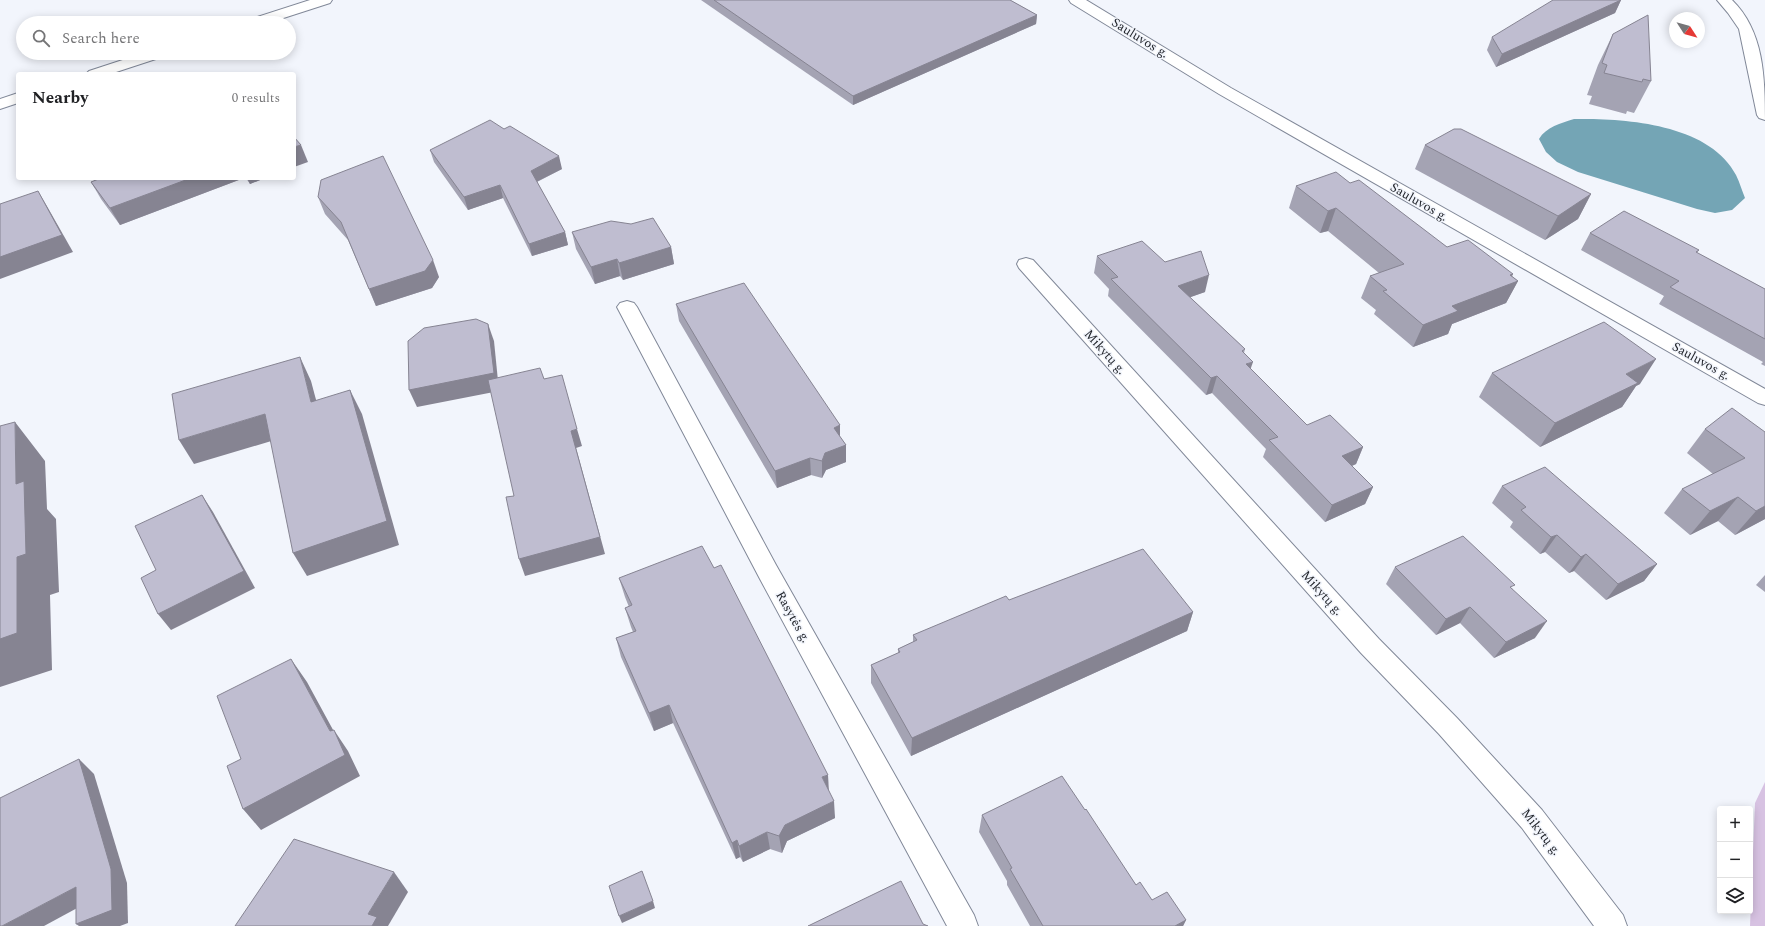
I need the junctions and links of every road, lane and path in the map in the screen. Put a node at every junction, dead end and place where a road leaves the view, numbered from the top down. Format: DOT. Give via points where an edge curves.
graph roads {
  1 [pos="326,0"];
  2 [pos="1076,0"];
  3 [pos="1724,0"];
  4 [pos="276,16"];
  5 [pos="138,60"];
  6 [pos="100,72"];
  7 [pos="16,99"];
  8 [pos="0,104"];
  9 [pos="1765,115"];
  10 [pos="1026,264"];
  11 [pos="627,307"];
  12 [pos="1765,398"];
  13 [pos="963,926"];
  14 [pos="1612,926"];
  1 -- 4 [label="street"];
  2 -- 12 [label="street, Sauluvos g." via="1225,91"];
  3 -- 9 [label="street" via="1734,10 1746,30"];
  5 -- 6 [label="street"];
  7 -- 8 [label="street"];
  10 -- 14 [label="street, Mikytų g." via="1364,641 1448,726 1532,819"];
  11 -- 13 [label="street, Rasytės g." via="768,572"];
}
